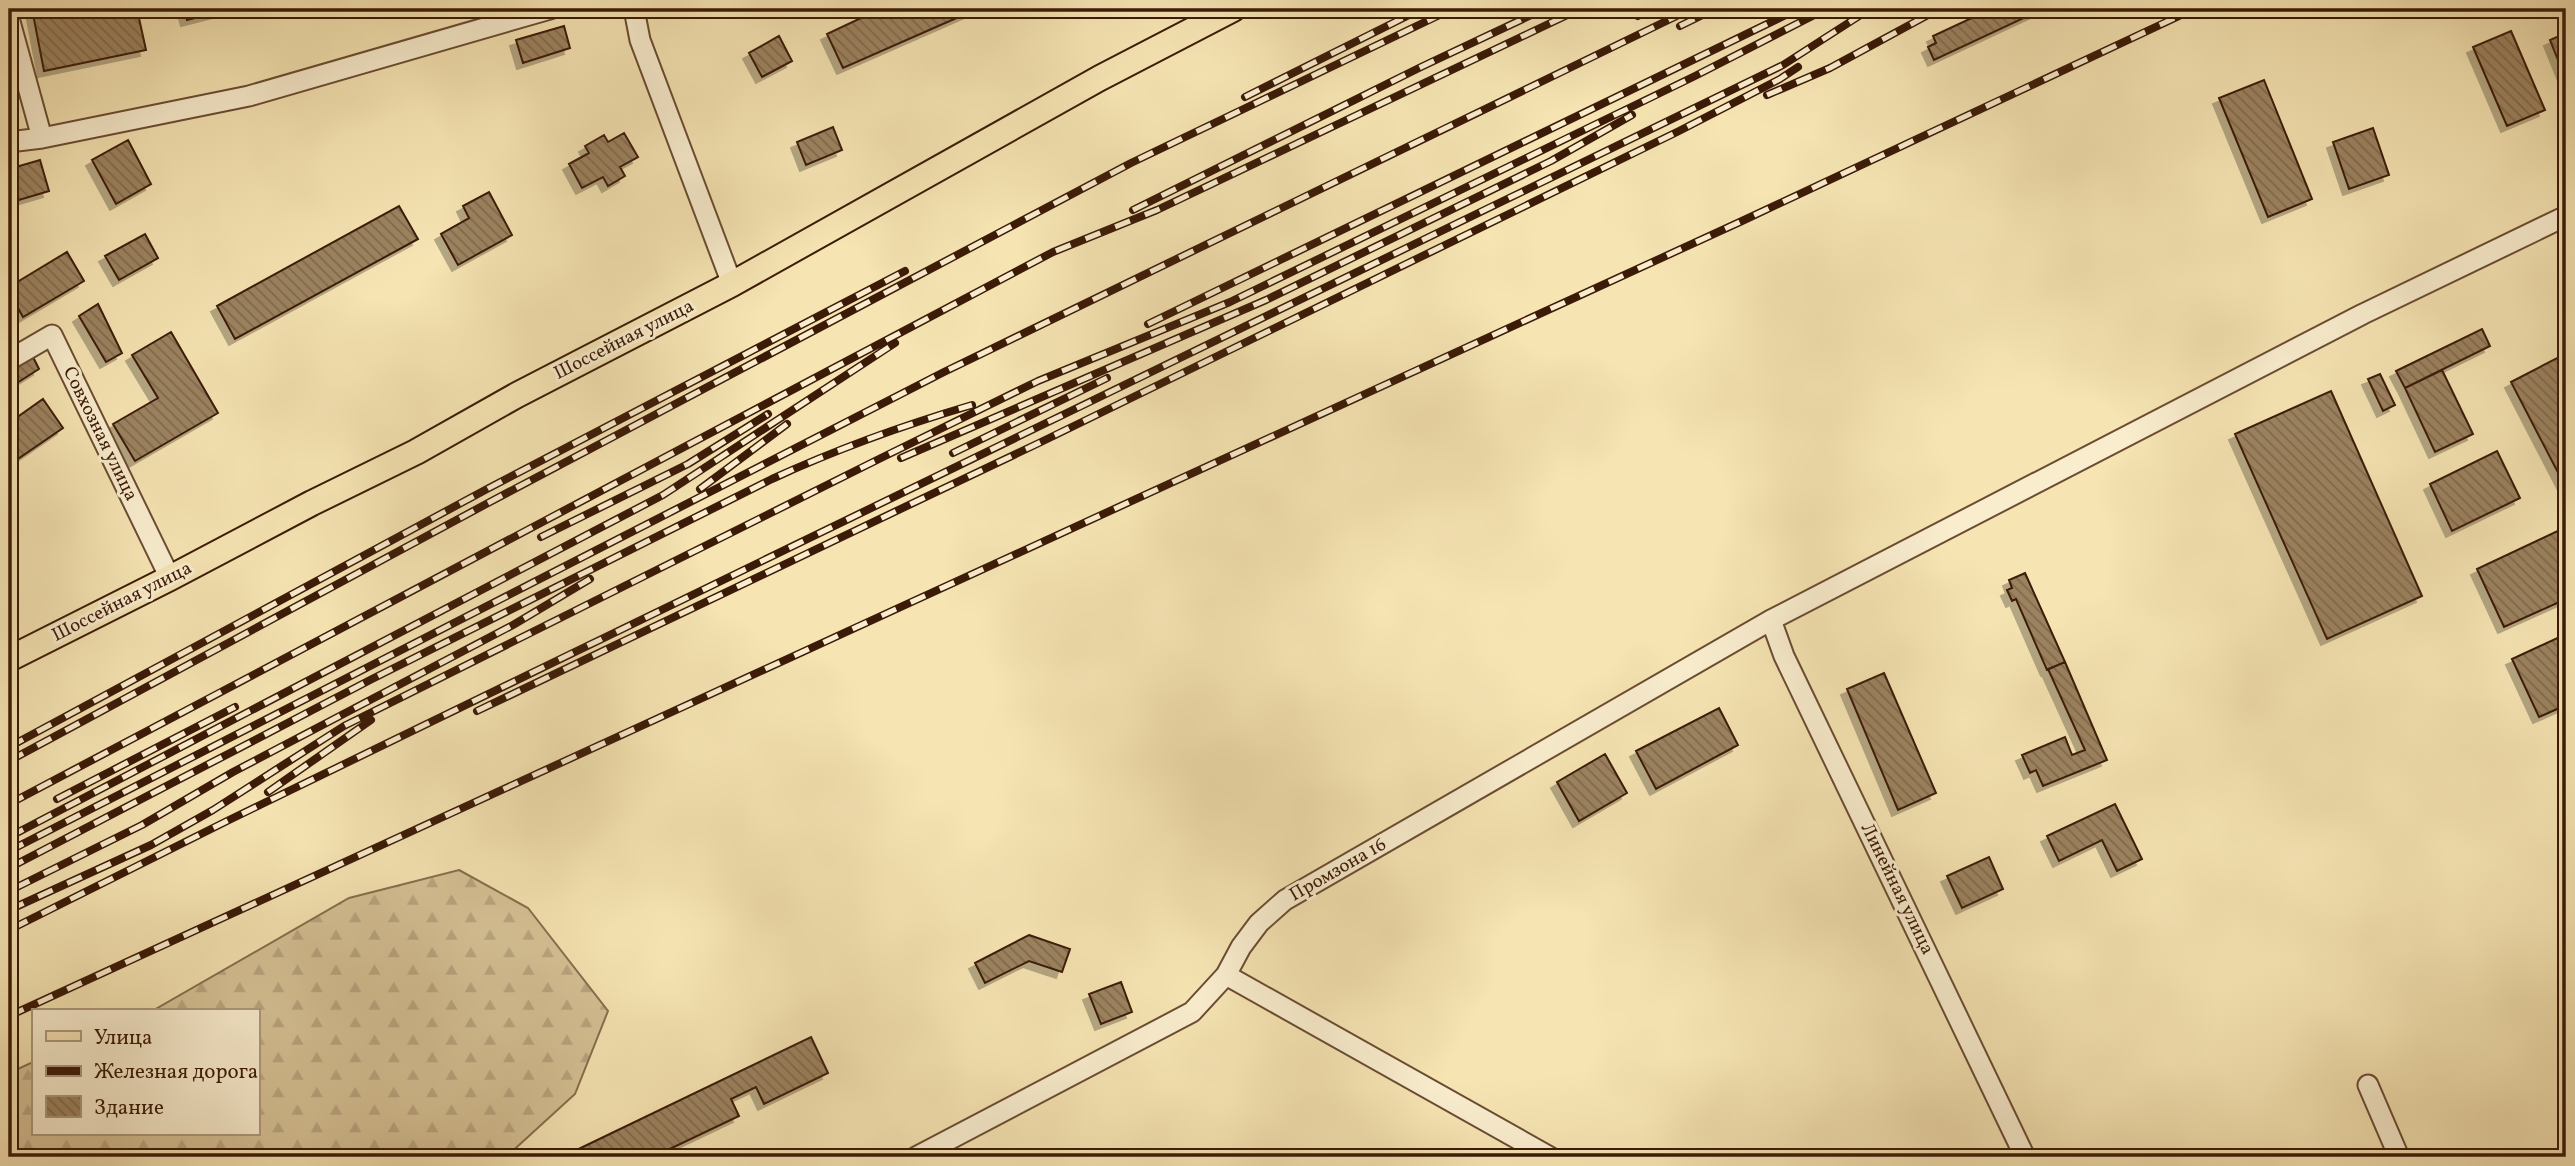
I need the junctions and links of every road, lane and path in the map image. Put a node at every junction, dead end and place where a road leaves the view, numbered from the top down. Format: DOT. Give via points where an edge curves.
graph roads {
  1 [pos="550,9"];
  2 [pos="634,9"];
  3 [pos="1233,9"];
  4 [pos="9,18"];
  5 [pos="42,138"];
  6 [pos="9,142"];
  7 [pos="2566,216"];
  8 [pos="732,284"];
  9 [pos="9,360"];
  10 [pos="170,578"];
  11 [pos="1771,620"];
  12 [pos="9,659"];
  13 [pos="1226,975"];
  14 [pos="2368,1085"];
  15 [pos="936,1153"];
  16 [pos="916,1157"];
  17 [pos="1550,1157"];
  18 [pos="2025,1157"];
  19 [pos="2399,1157"];
  1 -- 5 [label="street" via="249,96"];
  2 -- 8 [label="street" via="640,40"];
  3 -- 8 [label="main road, Шоссейная улица" via="1100,78"];
  4 -- 5 [label="street"];
  5 -- 6 [label="street"];
  7 -- 11 [label="street, Промзона 16" via="2351,321"];
  8 -- 10 [label="main road, Шоссейная улица"];
  9 -- 10 [label="street, Совхозная улица" via="52,335"];
  10 -- 12 [label="main road, Шоссейная улица"];
  11 -- 13 [label="street, Промзона 16" via="1285,900 1259,923"];
  11 -- 18 [label="street, Линейная улица" via="1784,656"];
  13 -- 15 [label="street, Промзона 16" via="1192,1012"];
  13 -- 17 [label="street"];
  14 -- 19 [label="street"];
  15 -- 16 [label="street, Промзона 16"];
}
